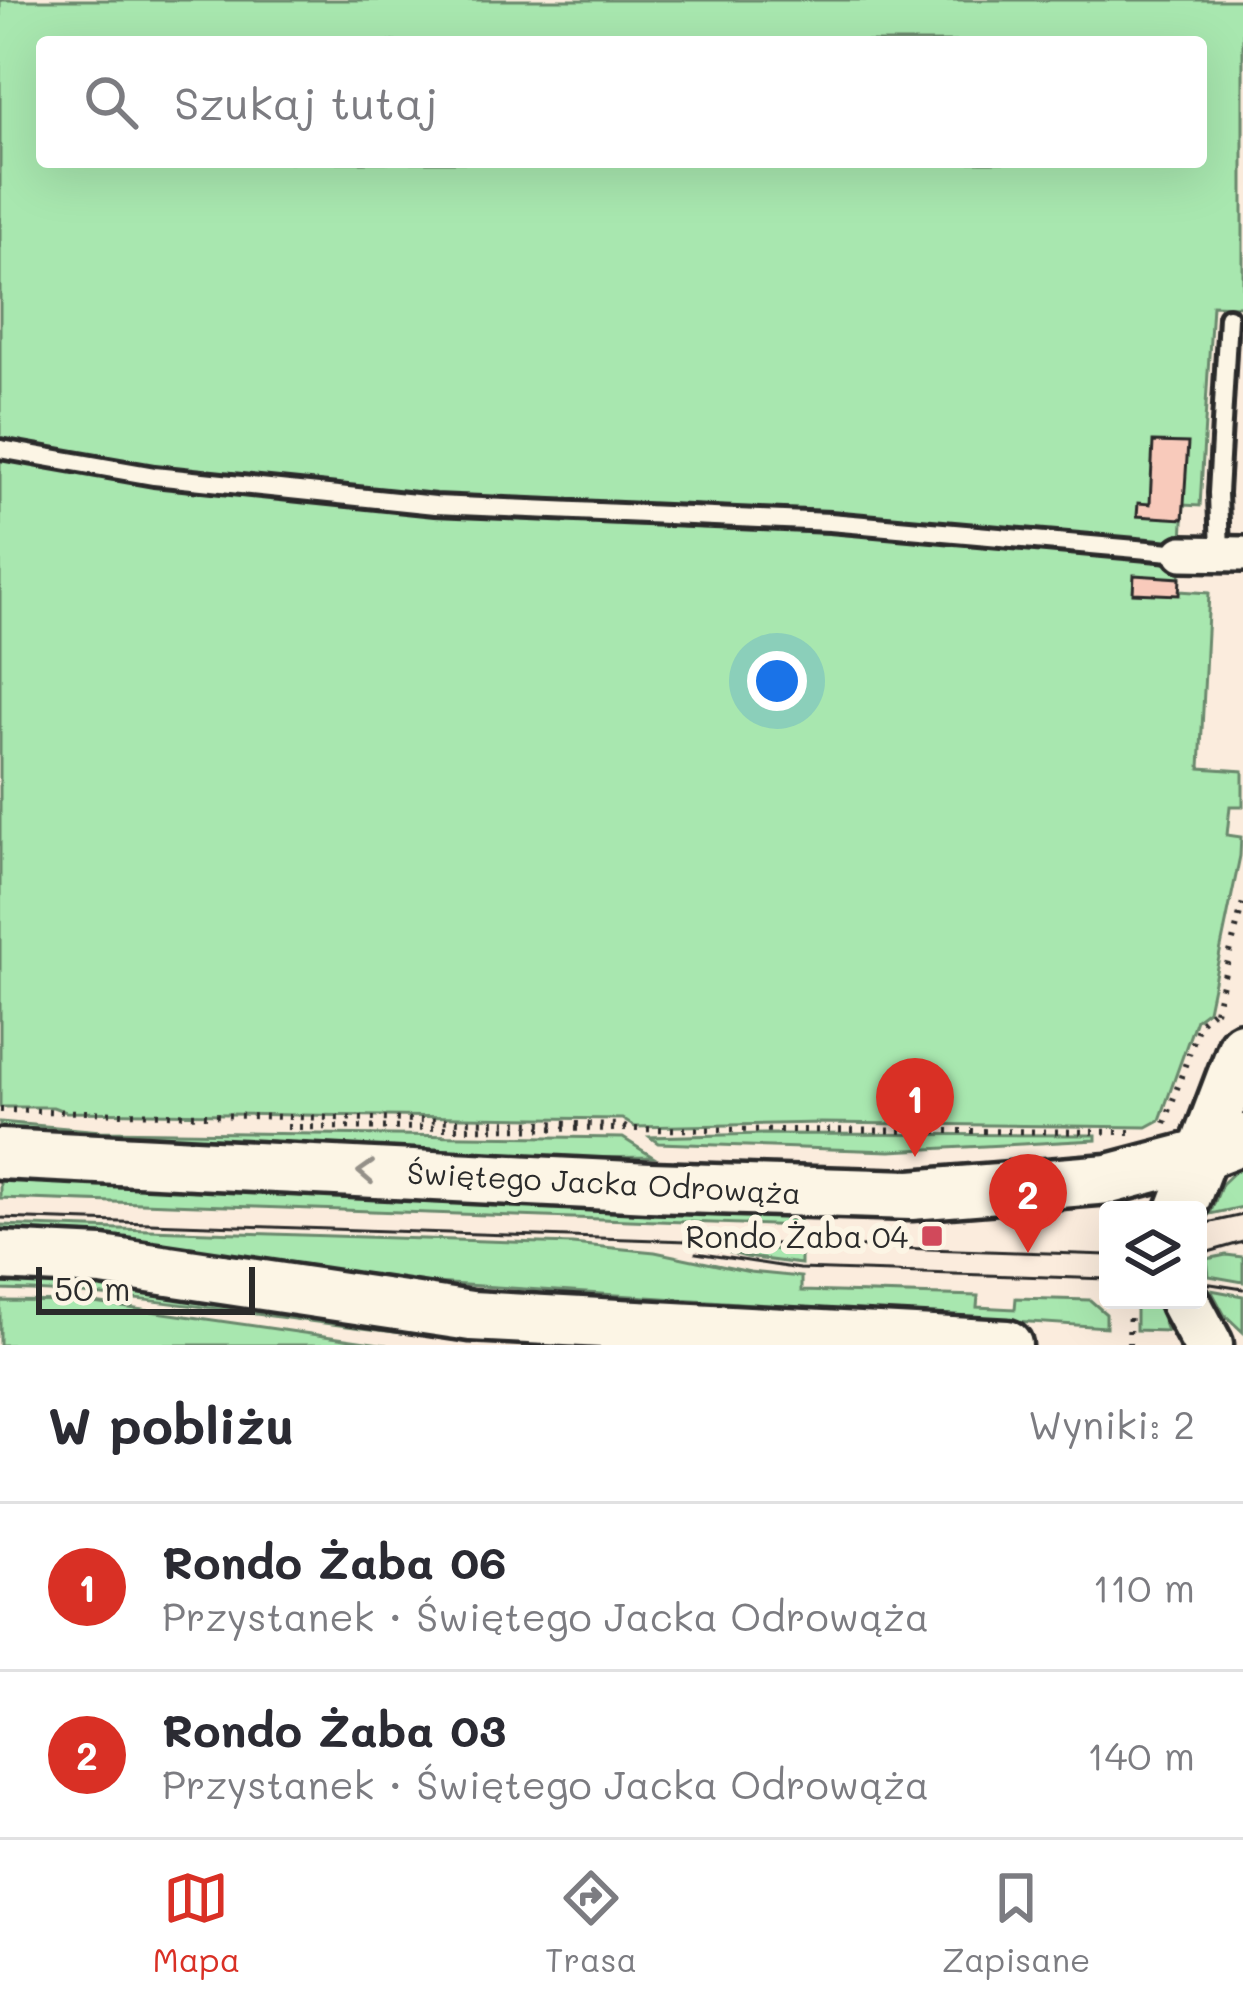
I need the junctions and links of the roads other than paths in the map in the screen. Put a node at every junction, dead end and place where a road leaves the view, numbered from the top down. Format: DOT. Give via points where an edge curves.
graph roads {
  1 [pos="1228,317"];
  2 [pos="0,448"];
  3 [pos="1181,553"];
  4 [pos="1232,554"];
  5 [pos="1229,1028"];
  6 [pos="1223,1146"];
  7 [pos="0,1154"];
  8 [pos="1187,1201"];
  9 [pos="0,1256"];
  10 [pos="1189,1309"];
  11 [pos="1007,1345"];
  12 [pos="1208,1345"];
  1 -- 4 [label="lane" via="1218,493"];
  2 -- 3 [label="lane" via="154,476 435,505 830,522"];
  3 -- 4 [label="street"];
  5 -- 6 [label="main road"];
  6 -- 7 [label="main road, Świętego Jacka Odrowąża, one-way" via="1108,1179 910,1195"];
  6 -- 8 [label="main road"];
  9 -- 11 [label="main road" via="102,1262 471,1316"];
  10 -- 12 [label="main road"];
}
